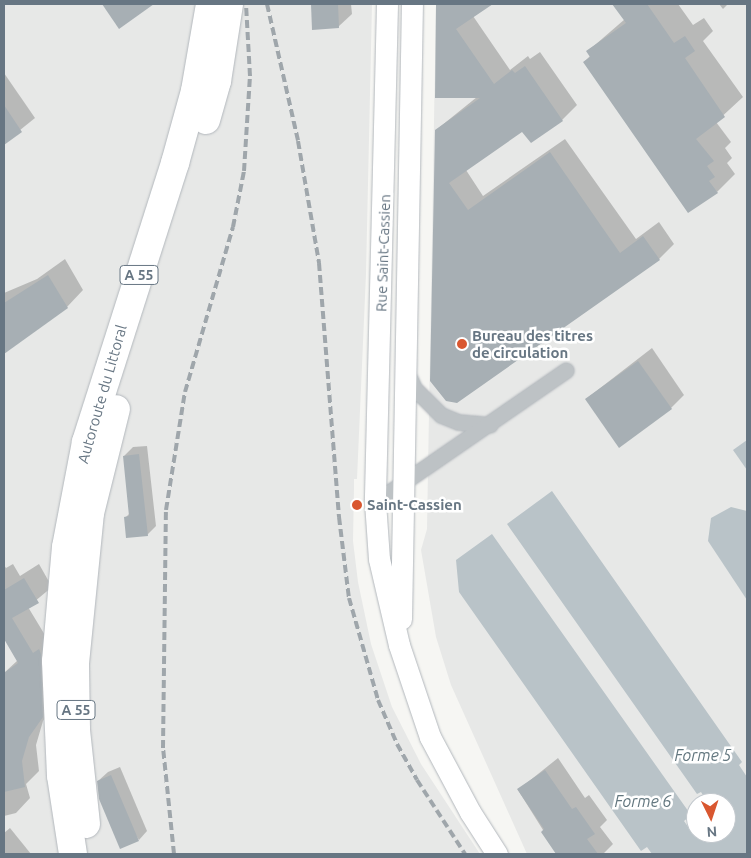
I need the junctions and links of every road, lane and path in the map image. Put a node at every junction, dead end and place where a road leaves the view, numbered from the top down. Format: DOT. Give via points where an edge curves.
graph roads {
  1 [pos="210,4"];
  2 [pos="229,4"];
  3 [pos="387,4"];
  4 [pos="412,4"];
  5 [pos="406,369"];
  6 [pos="566,370"];
  7 [pos="490,425"];
  8 [pos="404,484"];
  9 [pos="375,502"];
  10 [pos="399,645"];
  11 [pos="73,854"];
  12 [pos="91,854"];
  13 [pos="497,854"];
  1 -- 11 [label="highway, Autoroute du Littoral / A 55" via="195,91 86,442 66,547 56,661 60,776"];
  2 -- 12 [label="highway, Autoroute du Littoral / A 55" via="217,80 196,160 123,384 90,514 75,663 76,730"];
  3 -- 9 [label="street, Rue Saint-Cassien"];
  4 -- 5 [label="street, Rue Saint-Cassien"];
  5 -- 7 [label="street" via="414,388 441,415 458,422"];
  5 -- 8 [label="street, Rue Saint-Cassien"];
  6 -- 7 [label="street"];
  7 -- 8 [label="street"];
  8 -- 9 [label="street"];
  8 -- 10 [label="street, Rue Saint-Cassien"];
  9 -- 10 [label="street, Rue Saint-Cassien" via="379,559"];
  10 -- 13 [label="street" via="430,737 470,812"];
}
